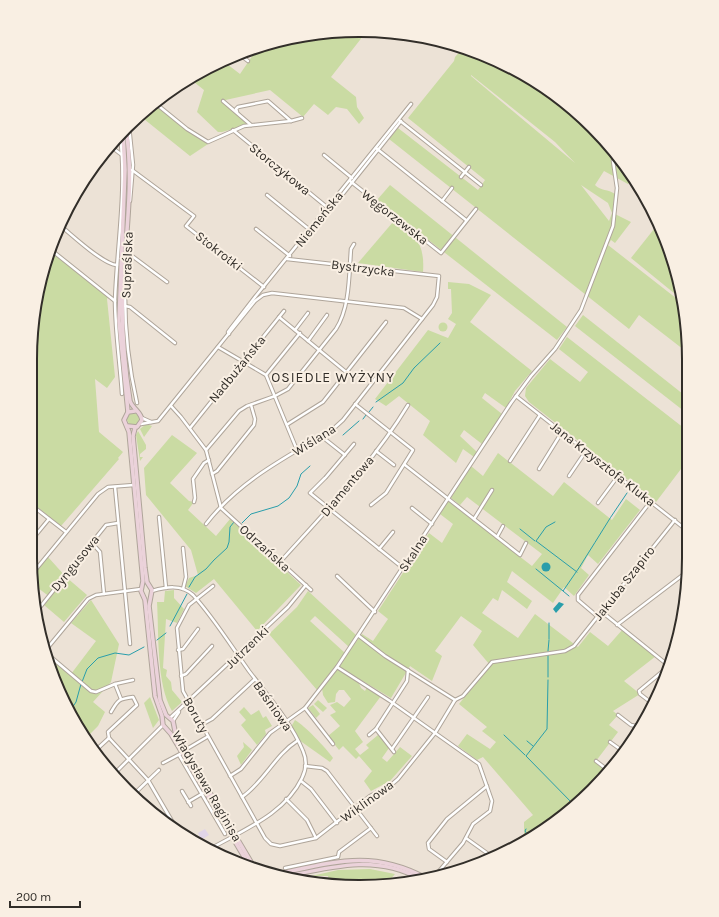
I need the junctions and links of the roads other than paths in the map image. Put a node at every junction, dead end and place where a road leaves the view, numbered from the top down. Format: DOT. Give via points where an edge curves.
graph roads {
  1 [pos="245,58"];
  2 [pos="248,61"];
  3 [pos="223,101"];
  4 [pos="411,104"];
  5 [pos="160,107"];
  6 [pos="237,112"];
  7 [pos="302,118"];
  8 [pos="400,120"];
  9 [pos="291,121"];
  10 [pos="251,125"];
  11 [pos="233,130"];
  12 [pos="129,133"];
  13 [pos="127,136"];
  14 [pos="124,139"];
  15 [pos="121,143"];
  16 [pos="377,149"];
  17 [pos="115,150"];
  18 [pos="122,155"];
  19 [pos="324,155"];
  20 [pos="614,162"];
  21 [pos="469,167"];
  22 [pos="132,170"];
  23 [pos="465,172"];
  24 [pos="461,177"];
  25 [pos="352,178"];
  26 [pos="351,182"];
  27 [pos="481,185"];
  28 [pos="452,188"];
  29 [pos="267,195"];
  30 [pos="338,200"];
  31 [pos="442,201"];
  32 [pos="328,208"];
  33 [pos="476,209"];
  34 [pos="466,220"];
  35 [pos="65,229"];
  36 [pos="256,229"];
  37 [pos="310,230"];
  38 [pos="354,244"];
  39 [pos="55,253"];
  40 [pos="128,253"];
  41 [pos="290,256"];
  42 [pos="287,259"];
  43 [pos="117,265"];
  44 [pos="350,266"];
  45 [pos="439,276"];
  46 [pos="166,282"];
  47 [pos="264,287"];
  48 [pos="115,300"];
  49 [pos="346,302"];
  50 [pos="125,306"];
  51 [pos="284,311"];
  52 [pos="308,313"];
  53 [pos="327,315"];
  54 [pos="279,317"];
  55 [pos="422,319"];
  56 [pos="386,322"];
  57 [pos="295,330"];
  58 [pos="229,334"];
  59 [pos="300,334"];
  60 [pos="308,340"];
  61 [pos="175,343"];
  62 [pos="218,347"];
  63 [pos="320,350"];
  64 [pos="244,361"];
  65 [pos="346,372"];
  66 [pos="266,375"];
  67 [pos="122,394"];
  68 [pos="275,396"];
  69 [pos="516,396"];
  70 [pos="137,403"];
  71 [pos="250,404"];
  72 [pos="355,404"];
  73 [pos="408,405"];
  74 [pos="171,406"];
  75 [pos="135,411"];
  76 [pos="128,412"];
  77 [pos="540,415"];
  78 [pos="142,418"];
  79 [pos="154,423"];
  80 [pos="141,424"];
  81 [pos="288,424"];
  82 [pos="128,426"];
  83 [pos="135,428"];
  84 [pos="190,428"];
  85 [pos="391,432"];
  86 [pos="562,432"];
  87 [pos="321,436"];
  88 [pos="354,444"];
  89 [pos="206,450"];
  90 [pos="297,450"];
  91 [pos="376,451"];
  92 [pos="586,451"];
  93 [pos="345,455"];
  94 [pos="209,460"];
  95 [pos="510,461"];
  96 [pos="394,465"];
  97 [pos="405,465"];
  98 [pos="539,469"];
  99 [pos="212,474"];
  100 [pos="569,476"];
  101 [pos="618,476"];
  102 [pos="134,485"];
  103 [pos="115,487"];
  104 [pos="492,490"];
  105 [pos="449,499"];
  106 [pos="650,501"];
  107 [pos="194,502"];
  108 [pos="598,503"];
  109 [pos="220,506"];
  110 [pos="371,506"];
  111 [pos="412,508"];
  112 [pos="329,509"];
  113 [pos="37,510"];
  114 [pos="159,517"];
  115 [pos="49,519"];
  116 [pos="474,519"];
  117 [pos="674,520"];
  118 [pos="118,523"];
  119 [pos="206,524"];
  120 [pos="432,524"];
  121 [pos="503,526"];
  122 [pos="682,526"];
  123 [pos="66,532"];
  124 [pos="393,532"];
  125 [pos="37,534"];
  126 [pos="497,537"];
  127 [pos="92,543"];
  128 [pos="526,543"];
  129 [pos="183,548"];
  130 [pos="379,549"];
  131 [pos="280,562"];
  132 [pos="37,567"];
  133 [pos="403,568"];
  134 [pos="337,576"];
  135 [pos="681,576"];
  136 [pos="306,585"];
  137 [pos="213,586"];
  138 [pos="166,588"];
  139 [pos="150,589"];
  140 [pos="183,589"];
  141 [pos="311,590"];
  142 [pos="142,591"];
  143 [pos="125,592"];
  144 [pos="104,594"];
  145 [pos="196,598"];
  146 [pos="41,606"];
  147 [pos="375,612"];
  148 [pos="602,612"];
  149 [pos="598,617"];
  150 [pos="617,625"];
  151 [pos="198,629"];
  152 [pos="359,636"];
  153 [pos="130,644"];
  154 [pos="49,646"];
  155 [pos="212,646"];
  156 [pos="178,650"];
  157 [pos="238,656"];
  158 [pos="53,658"];
  159 [pos="664,662"];
  160 [pos="337,667"];
  161 [pos="408,669"];
  162 [pos="660,673"];
  163 [pos="181,676"];
  164 [pos="255,679"];
  165 [pos="133,680"];
  166 [pos="115,684"];
  167 [pos="428,697"];
  168 [pos="121,699"];
  169 [pos="455,700"];
  170 [pos="649,701"];
  171 [pos="188,702"];
  172 [pos="392,703"];
  173 [pos="305,708"];
  174 [pos="111,712"];
  175 [pos="618,714"];
  176 [pos="414,719"];
  177 [pos="171,721"];
  178 [pos="286,723"];
  179 [pos="164,726"];
  180 [pos="201,726"];
  181 [pos="635,726"];
  182 [pos="376,729"];
  183 [pos="436,733"];
  184 [pos="369,735"];
  185 [pos="207,737"];
  186 [pos="109,738"];
  187 [pos="297,741"];
  188 [pos="610,742"];
  189 [pos="333,744"];
  190 [pos="99,747"];
  191 [pos="619,749"];
  192 [pos="184,751"];
  193 [pos="179,755"];
  194 [pos="129,759"];
  195 [pos="596,761"];
  196 [pos="162,763"];
  197 [pos="305,766"];
  198 [pos="604,767"];
  199 [pos="159,770"];
  200 [pos="117,771"];
  201 [pos="230,776"];
  202 [pos="148,780"];
  203 [pos="300,781"];
  204 [pos="487,786"];
  205 [pos="137,791"];
  206 [pos="182,791"];
  207 [pos="204,793"];
  208 [pos="242,796"];
  209 [pos="286,799"];
  210 [pos="188,802"];
  211 [pos="191,806"];
  212 [pos="356,808"];
  213 [pos="171,819"];
  214 [pos="223,819"];
  215 [pos="257,823"];
  216 [pos="337,823"];
  217 [pos="371,828"];
  218 [pos="225,834"];
  219 [pos="233,836"];
  220 [pos="377,836"];
  221 [pos="316,838"];
  222 [pos="466,838"];
  223 [pos="215,846"];
  224 [pos="487,853"];
  225 [pos="246,859"];
  226 [pos="249,860"];
  227 [pos="447,862"];
  228 [pos="440,870"];
  229 [pos="290,872"];
  230 [pos="291,873"];
  231 [pos="292,873"];
  232 [pos="413,875"];
  233 [pos="418,875"];
  1 -- 2 [label="street"];
  3 -- 6 [label="street"];
  4 -- 8 [label="street, Niemeńska"];
  5 -- 11 [label="street" via="203,140 210,142"];
  6 -- 9 [label="street" via="238,107 268,101"];
  6 -- 10 [label="street"];
  7 -- 9 [label="street"];
  8 -- 16 [label="street, Niemeńska"];
  8 -- 23 [label="street"];
  9 -- 10 [label="street"];
  10 -- 11 [label="street"];
  11 -- 32 [label="street, Storczykowa"];
  12 -- 22 [label="street, Supraślska"];
  13 -- 75 [label="main road" via="129,170 123,321 130,396"];
  14 -- 76 [label="main road" via="126,170 119,321"];
  15 -- 18 [label="street, Supraślska"];
  16 -- 25 [label="street, Niemeńska"];
  16 -- 26 [label="street"];
  16 -- 31 [label="street"];
  17 -- 18 [label="street"];
  18 -- 43 [label="street, Supraślska"];
  19 -- 25 [label="street"];
  20 -- 69 [label="street, Skalna" via="617,188 613,226 596,275 576,320"];
  21 -- 23 [label="street"];
  22 -- 40 [label="street, Supraślska"];
  22 -- 47 [label="street, Stokrotki" via="194,216 186,226"];
  23 -- 24 [label="street"];
  23 -- 27 [label="street"];
  25 -- 26 [label="street, Niemeńska"];
  26 -- 30 [label="street"];
  26 -- 32 [label="street, Niemeńska"];
  26 -- 34 [label="street, Węgorzewska" via="441,253"];
  28 -- 31 [label="street"];
  29 -- 37 [label="street"];
  31 -- 34 [label="street"];
  32 -- 37 [label="street, Niemeńska"];
  33 -- 34 [label="street"];
  35 -- 43 [label="street" via="104,260"];
  36 -- 41 [label="street"];
  37 -- 41 [label="street, Niemeńska"];
  38 -- 44 [label="street"];
  39 -- 48 [label="street"];
  40 -- 46 [label="street"];
  40 -- 50 [label="street, Supraślska"];
  41 -- 42 [label="street, Niemeńska"];
  42 -- 44 [label="street, Bystrzycka"];
  42 -- 47 [label="street, Niemeńska"];
  43 -- 48 [label="street, Supraślska"];
  44 -- 45 [label="street, Bystrzycka"];
  44 -- 49 [label="street"];
  45 -- 55 [label="street, Wiślana" via="436,301"];
  47 -- 58 [label="street, Niemeńska"];
  48 -- 67 [label="street, Supraślska"];
  49 -- 55 [label="street, Niemeńska" via="404,308"];
  49 -- 58 [label="street, Niemeńska" via="265,294 256,300"];
  49 -- 63 [label="street" via="339,325"];
  50 -- 61 [label="street" via="130,307"];
  50 -- 70 [label="street, Supraślska" via="129,357"];
  51 -- 54 [label="street, Nadbużańska"];
  52 -- 57 [label="street"];
  53 -- 60 [label="street"];
  54 -- 57 [label="street"];
  54 -- 64 [label="street, Nadbużańska"];
  55 -- 72 [label="street, Wiślana"];
  56 -- 65 [label="street"];
  57 -- 59 [label="street"];
  58 -- 62 [label="street, Niemeńska"];
  59 -- 60 [label="street"];
  59 -- 66 [label="street"];
  60 -- 63 [label="street"];
  62 -- 64 [label="street"];
  62 -- 74 [label="street, Niemeńska"];
  63 -- 65 [label="street"];
  63 -- 68 [label="street" via="293,384"];
  64 -- 66 [label="street"];
  64 -- 84 [label="street, Nadbużańska"];
  65 -- 81 [label="street" via="323,402"];
  66 -- 68 [label="street"];
  68 -- 71 [label="street"];
  68 -- 81 [label="street"];
  69 -- 77 [label="street, Jana Krzysztofa Kluka"];
  69 -- 105 [label="street, Skalna"];
  71 -- 89 [label="street" via="239,411"];
  71 -- 99 [label="street" via="255,418 254,425"];
  72 -- 85 [label="street"];
  72 -- 87 [label="street, Wiślana" via="336,426"];
  73 -- 85 [label="street, Diamentowa"];
  74 -- 79 [label="street, Niemeńska"];
  74 -- 84 [label="street"];
  75 -- 76 [label="main road"];
  75 -- 78 [label="main road"];
  76 -- 82 [label="main road" via="124,420"];
  77 -- 86 [label="street, Jana Krzysztofa Kluka"];
  77 -- 95 [label="street"];
  78 -- 79 [label="street"];
  78 -- 80 [label="main road"];
  79 -- 80 [label="street"];
  80 -- 83 [label="main road"];
  81 -- 90 [label="street"];
  82 -- 83 [label="main road"];
  82 -- 102 [label="main road, Władysława Raginisa"];
  83 -- 139 [label="main road, Władysława Raginisa" via="134,449 145,568"];
  84 -- 89 [label="street"];
  85 -- 91 [label="street, Diamentowa"];
  85 -- 97 [label="street" via="412,449 413,452"];
  86 -- 92 [label="street, Jana Krzysztofa Kluka"];
  86 -- 98 [label="street"];
  87 -- 90 [label="street, Wiślana"];
  87 -- 93 [label="street"];
  88 -- 93 [label="street"];
  89 -- 94 [label="street"];
  90 -- 109 [label="street, Wiślana" via="255,476"];
  91 -- 96 [label="street"];
  91 -- 112 [label="street, Diamentowa"];
  92 -- 100 [label="street"];
  92 -- 101 [label="street, Jana Krzysztofa Kluka"];
  93 -- 112 [label="street" via="310,493"];
  94 -- 99 [label="street"];
  94 -- 107 [label="street" via="193,479 196,498"];
  97 -- 105 [label="street"];
  97 -- 110 [label="street" via="386,493"];
  99 -- 109 [label="street"];
  101 -- 106 [label="street, Jana Krzysztofa Kluka"];
  101 -- 108 [label="street"];
  102 -- 103 [label="street"];
  102 -- 142 [label="main road, Władysława Raginisa"];
  103 -- 118 [label="street"];
  103 -- 123 [label="street" via="98,494"];
  104 -- 116 [label="street"];
  105 -- 116 [label="street"];
  105 -- 120 [label="street, Skalna"];
  106 -- 117 [label="street, Jana Krzysztofa Kluka"];
  106 -- 149 [label="street" via="578,595 578,600"];
  109 -- 119 [label="street"];
  109 -- 131 [label="street, Odrzańska"];
  111 -- 120 [label="street"];
  112 -- 130 [label="street"];
  112 -- 131 [label="street, Diamentowa"];
  113 -- 115 [label="street"];
  114 -- 138 [label="street"];
  115 -- 123 [label="street"];
  115 -- 125 [label="street"];
  116 -- 126 [label="street"];
  117 -- 122 [label="street, Jana Krzysztofa Kluka"];
  117 -- 148 [label="street, Jakuba Szapiro"];
  118 -- 127 [label="street, Dyngusowa" via="106,525"];
  118 -- 143 [label="street"];
  120 -- 133 [label="street, Skalna"];
  121 -- 126 [label="street"];
  123 -- 132 [label="street"];
  124 -- 130 [label="street"];
  126 -- 128 [label="street" via="520,555"];
  127 -- 144 [label="street" via="100,552"];
  127 -- 146 [label="street, Dyngusowa"];
  129 -- 140 [label="street" via="186,577"];
  130 -- 133 [label="street"];
  131 -- 136 [label="street, Odrzańska"];
  133 -- 147 [label="street, Skalna"];
  134 -- 147 [label="street"];
  135 -- 150 [label="street"];
  136 -- 141 [label="street, Odrzańska"];
  136 -- 157 [label="street, Jutrzenki" via="288,607"];
  137 -- 145 [label="street, Boruty"];
  138 -- 139 [label="street"];
  138 -- 140 [label="street"];
  139 -- 142 [label="main road" via="146,585"];
  139 -- 142 [label="main road" via="147,596"];
  139 -- 177 [label="main road, Władysława Raginisa" via="149,606 158,689 163,709"];
  140 -- 145 [label="street, Baśniowa"];
  142 -- 143 [label="street"];
  142 -- 179 [label="main road, Władysława Raginisa" via="154,692"];
  143 -- 144 [label="street"];
  143 -- 153 [label="street"];
  144 -- 154 [label="street" via="92,596 85,601"];
  145 -- 156 [label="street, Boruty" via="179,623"];
  145 -- 157 [label="street, Baśniowa"];
  147 -- 152 [label="street, Skalna"];
  148 -- 149 [label="street, Jakuba Szapiro"];
  148 -- 150 [label="street"];
  149 -- 169 [label="street, Jakuba Szapiro" via="574,646 565,651 492,662 463,696"];
  150 -- 159 [label="street"];
  151 -- 156 [label="street" via="183,649"];
  152 -- 160 [label="street, Skalna"];
  152 -- 161 [label="street"];
  155 -- 163 [label="street" via="186,674"];
  156 -- 163 [label="street, Boruty"];
  157 -- 164 [label="street, Baśniowa"];
  157 -- 171 [label="street, Jutrzenki"];
  158 -- 166 [label="street" via="91,691 96,692"];
  160 -- 172 [label="street"];
  160 -- 173 [label="street, Skalna"];
  161 -- 169 [label="street"];
  161 -- 172 [label="street" via="407,680"];
  162 -- 170 [label="street" via="640,689 640,694"];
  163 -- 171 [label="street, Boruty" via="182,692"];
  164 -- 178 [label="street, Baśniowa"];
  164 -- 180 [label="street"];
  165 -- 166 [label="street"];
  166 -- 168 [label="street"];
  167 -- 176 [label="street"];
  168 -- 174 [label="street"];
  168 -- 186 [label="street" via="133,697 137,705 108,732"];
  169 -- 183 [label="street, Wiklinowa"];
  171 -- 177 [label="street, Jutrzenki"];
  171 -- 180 [label="street, Boruty"];
  172 -- 176 [label="street"];
  172 -- 182 [label="street"];
  173 -- 178 [label="street, Skalna"];
  173 -- 189 [label="street"];
  175 -- 181 [label="street"];
  176 -- 182 [label="street" via="393,751"];
  176 -- 183 [label="street"];
  177 -- 179 [label="main road"];
  177 -- 179 [label="main road"];
  177 -- 192 [label="main road, Władysława Raginisa"];
  178 -- 187 [label="street, Baśniowa"];
  178 -- 201 [label="street, Skalna" via="266,737 241,768"];
  179 -- 192 [label="main road, Władysława Raginisa"];
  179 -- 194 [label="street"];
  180 -- 185 [label="street, Boruty"];
  182 -- 184 [label="street"];
  183 -- 204 [label="street" via="479,764"];
  183 -- 212 [label="street, Wiklinowa" via="394,783 370,796"];
  185 -- 192 [label="street"];
  185 -- 201 [label="street, Boruty"];
  186 -- 190 [label="street"];
  186 -- 194 [label="street"];
  187 -- 197 [label="street, Baśniowa" via="303,751"];
  187 -- 208 [label="street" via="283,751 256,786"];
  188 -- 191 [label="street"];
  192 -- 193 [label="street"];
  192 -- 207 [label="main road, Władysława Raginisa"];
  192 -- 214 [label="main road, Władysława Raginisa"];
  193 -- 196 [label="street"];
  193 -- 207 [label="street"];
  194 -- 200 [label="street"];
  194 -- 202 [label="street"];
  195 -- 198 [label="street"];
  197 -- 203 [label="street"];
  197 -- 212 [label="street" via="327,771"];
  199 -- 202 [label="street"];
  201 -- 208 [label="street, Boruty"];
  202 -- 205 [label="street"];
  202 -- 213 [label="street"];
  203 -- 209 [label="street"];
  203 -- 216 [label="street" via="311,789"];
  204 -- 222 [label="street" via="492,807 470,828"];
  204 -- 227 [label="street" via="447,819 428,844 430,849"];
  206 -- 210 [label="street"];
  207 -- 210 [label="street"];
  207 -- 214 [label="main road, Władysława Raginisa"];
  207 -- 218 [label="street"];
  208 -- 215 [label="street, Boruty"];
  209 -- 215 [label="street" via="272,814"];
  209 -- 221 [label="street" via="307,820"];
  210 -- 211 [label="street"];
  212 -- 216 [label="street, Wiklinowa"];
  212 -- 217 [label="street"];
  214 -- 219 [label="main road, Władysława Raginisa"];
  215 -- 219 [label="street"];
  215 -- 221 [label="street, Wiklinowa" via="268,842 275,846"];
  216 -- 221 [label="street, Wiklinowa"];
  217 -- 220 [label="street"];
  217 -- 229 [label="street, Wiklinowa" via="339,852 338,857"];
  219 -- 223 [label="street"];
  219 -- 225 [label="main road, Władysława Raginisa"];
  219 -- 226 [label="main road, Władysława Raginisa"];
  222 -- 224 [label="street"];
  222 -- 227 [label="street"];
  227 -- 228 [label="street"];
  230 -- 233 [label="main road" via="338,861 363,860 398,866"];
  231 -- 232 [label="main road" via="364,864 388,866"];
}
